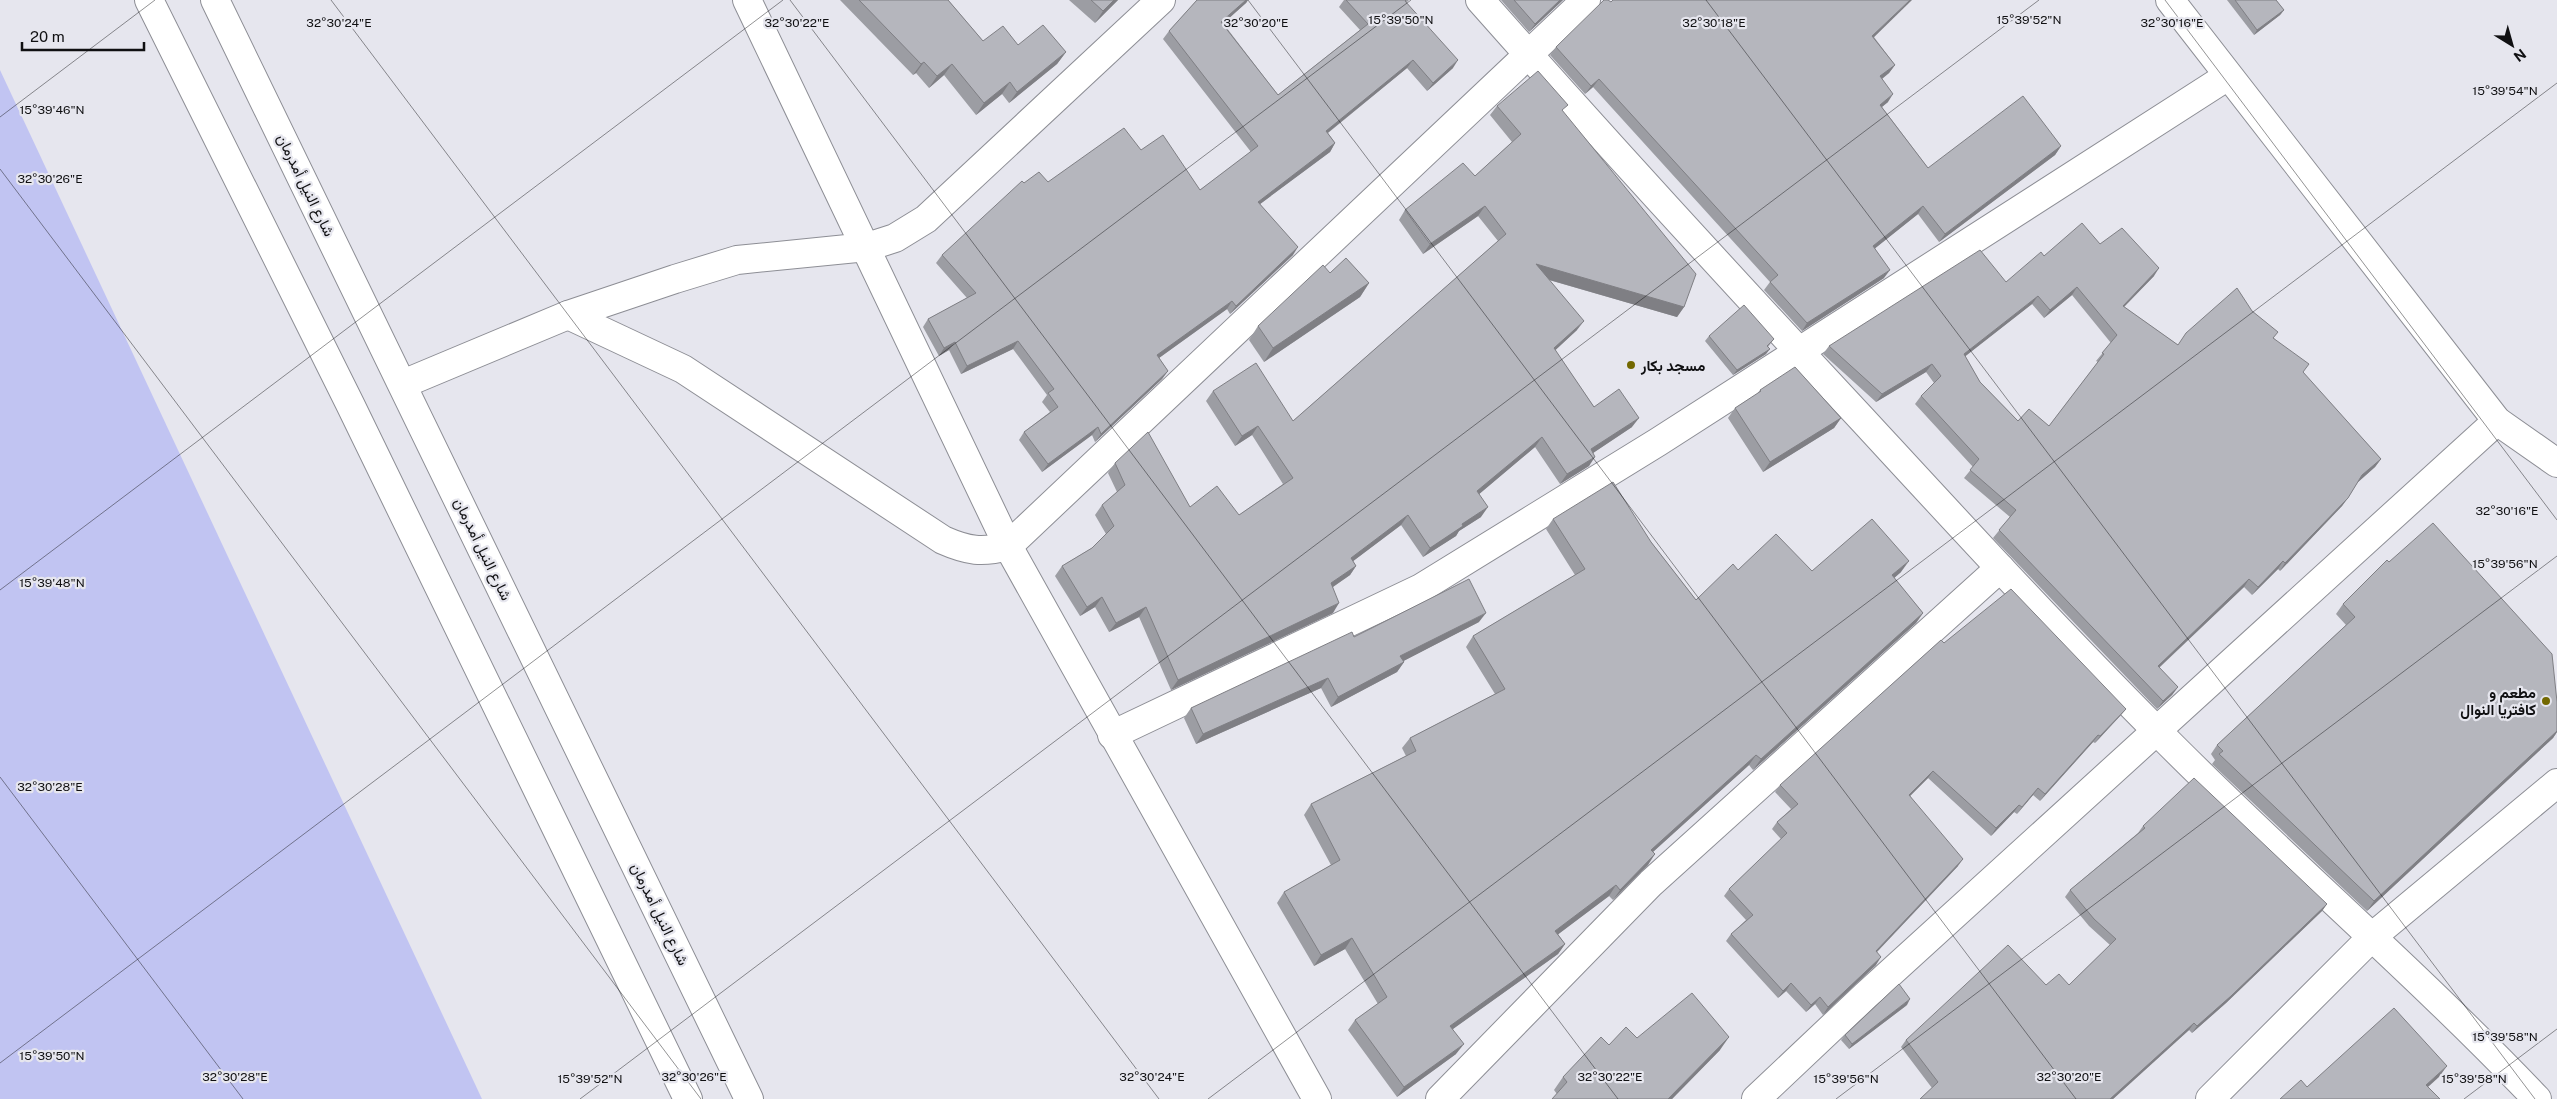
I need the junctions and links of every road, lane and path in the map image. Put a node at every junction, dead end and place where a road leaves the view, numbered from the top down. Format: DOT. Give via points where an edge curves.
graph roads {
  1 [pos="149,0"];
  2 [pos="215,0"];
  3 [pos="747,0"];
  4 [pos="1161,0"];
  5 [pos="1480,0"];
  6 [pos="1586,0"];
  7 [pos="2170,0"];
  8 [pos="1528,55"];
  9 [pos="2228,76"];
  10 [pos="867,247"];
  11 [pos="568,315"];
  12 [pos="1798,350"];
  13 [pos="403,384"];
  14 [pos="2497,421"];
  15 [pos="2557,463"];
  16 [pos="1008,546"];
  17 [pos="2000,568"];
  18 [pos="2158,732"];
  19 [pos="1112,735"];
  20 [pos="2557,783"];
  21 [pos="2373,936"];
  22 [pos="688,1099"];
  23 [pos="749,1099"];
  24 [pos="1317,1099"];
  25 [pos="1440,1099"];
  26 [pos="1756,1099"];
  27 [pos="2210,1099"];
  28 [pos="2537,1099"];
  1 -- 22 [label="street" via="350,404"];
  2 -- 13 [label="street, شارع النيل أمدرمان"];
  3 -- 10 [label="street"];
  4 -- 10 [label="street" via="926,219 895,238"];
  5 -- 8 [label="street"];
  6 -- 8 [label="street"];
  7 -- 9 [label="street"];
  8 -- 12 [label="street"];
  8 -- 16 [label="street"];
  9 -- 12 [label="street"];
  9 -- 14 [label="street"];
  10 -- 11 [label="street" via="737,260"];
  10 -- 16 [label="street"];
  11 -- 13 [label="street"];
  11 -- 16 [label="street" via="683,369 943,540 961,548 987,552"];
  12 -- 17 [label="street"];
  12 -- 19 [label="street" via="1658,442 1421,588"];
  13 -- 23 [label="street, شارع النيل أمدرمان"];
  14 -- 15 [label="street"];
  14 -- 18 [label="street"];
  16 -- 19 [label="street"];
  17 -- 18 [label="street"];
  17 -- 25 [label="street" via="1651,883"];
  18 -- 21 [label="street" via="2294,865"];
  18 -- 26 [label="street" via="1865,996"];
  19 -- 24 [label="street"];
  20 -- 21 [label="street"];
  21 -- 27 [label="street"];
  21 -- 28 [label="street"];
}
